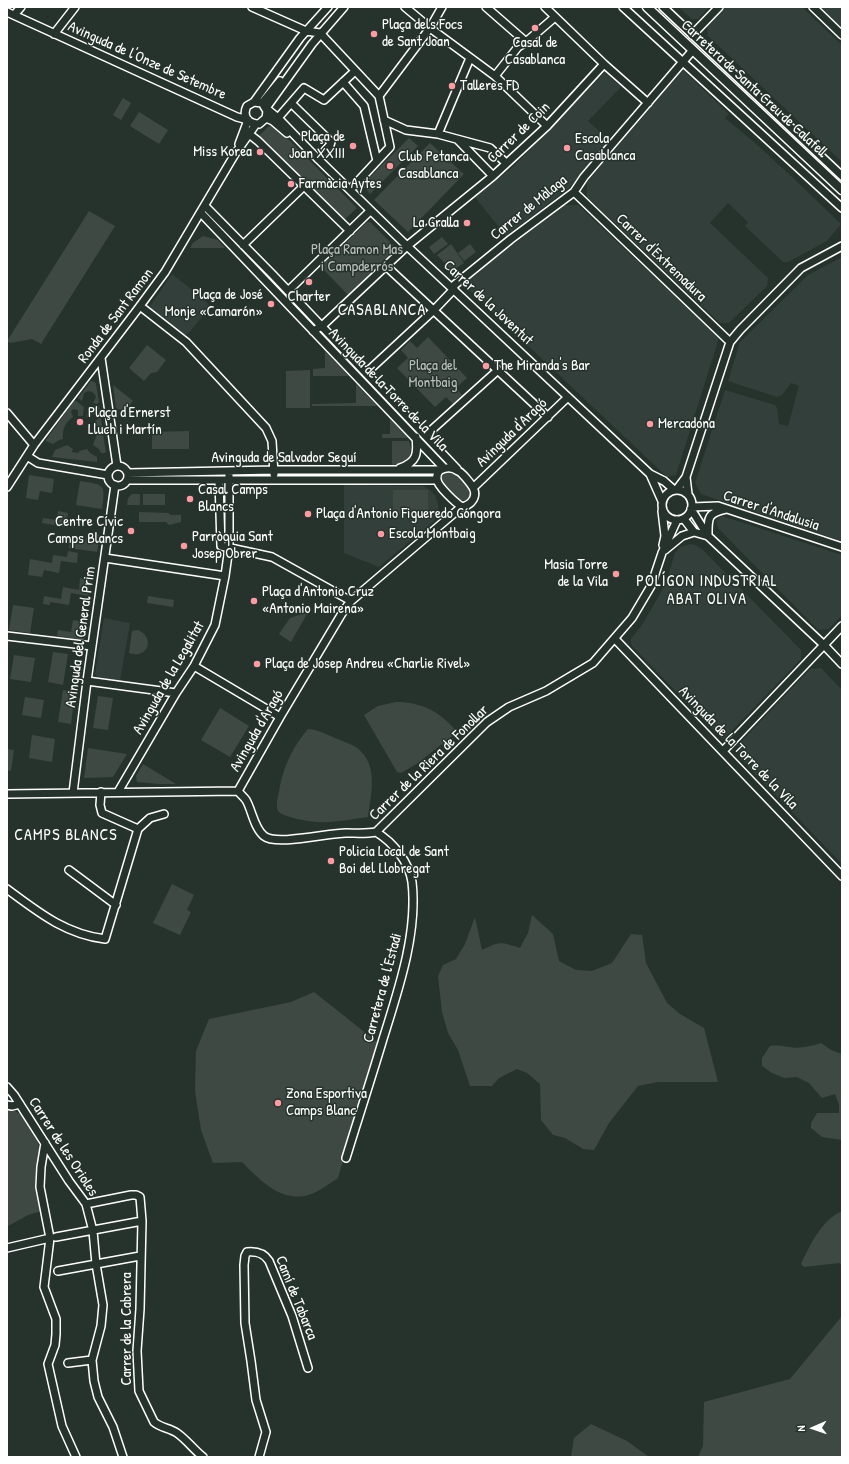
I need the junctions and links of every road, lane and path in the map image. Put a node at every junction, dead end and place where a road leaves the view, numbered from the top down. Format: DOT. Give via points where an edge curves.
graph roads {
  1 [pos="21,7"];
  2 [pos="75,7"];
  3 [pos="252,7"];
  4 [pos="328,7"];
  5 [pos="344,7"];
  6 [pos="405,7"];
  7 [pos="442,7"];
  8 [pos="486,7"];
  9 [pos="545,7"];
  10 [pos="623,7"];
  11 [pos="647,7"];
  12 [pos="663,7"];
  13 [pos="719,7"];
  14 [pos="813,7"];
  15 [pos="10,14"];
  16 [pos="555,17"];
  17 [pos="430,28"];
  18 [pos="306,31"];
  19 [pos="320,33"];
  20 [pos="54,34"];
  21 [pos="692,35"];
  22 [pos="842,35"];
  23 [pos="526,42"];
  24 [pos="693,50"];
  25 [pos="470,58"];
  26 [pos="682,62"];
  27 [pos="604,64"];
  28 [pos="294,67"];
  29 [pos="355,71"];
  30 [pos="495,76"];
  31 [pos="281,80"];
  32 [pos="343,82"];
  33 [pos="265,87"];
  34 [pos="379,96"];
  35 [pos="648,103"];
  36 [pos="292,104"];
  37 [pos="262,105"];
  38 [pos="246,109"];
  39 [pos="232,113"];
  40 [pos="266,118"];
  41 [pos="278,118"];
  42 [pos="248,120"];
  43 [pos="384,120"];
  44 [pos="256,124"];
  45 [pos="548,126"];
  46 [pos="249,134"];
  47 [pos="438,134"];
  48 [pos="458,140"];
  49 [pos="309,150"];
  50 [pos="235,154"];
  51 [pos="318,159"];
  52 [pos="377,161"];
  53 [pos="506,163"];
  54 [pos="493,176"];
  55 [pos="842,176"];
  56 [pos="304,186"];
  57 [pos="350,190"];
  58 [pos="842,190"];
  59 [pos="574,192"];
  60 [pos="842,208"];
  61 [pos="203,210"];
  62 [pos="370,211"];
  63 [pos="224,227"];
  64 [pos="350,231"];
  65 [pos="219,232"];
  66 [pos="243,245"];
  67 [pos="407,246"];
  68 [pos="842,246"];
  69 [pos="386,266"];
  70 [pos="273,275"];
  71 [pos="266,282"];
  72 [pos="453,288"];
  73 [pos="288,291"];
  74 [pos="140,306"];
  75 [pos="434,310"];
  76 [pos="322,326"];
  77 [pos="313,331"];
  78 [pos="730,342"];
  79 [pos="101,358"];
  80 [pos="498,370"];
  81 [pos="366,373"];
  82 [pos="568,397"];
  83 [pos="7,413"];
  84 [pos="548,417"];
  85 [pos="426,436"];
  86 [pos="416,437"];
  87 [pos="34,446"];
  88 [pos="27,456"];
  89 [pos="117,466"];
  90 [pos="442,469"];
  91 [pos="274,470"];
  92 [pos="396,470"];
  93 [pos="230,471"];
  94 [pos="458,471"];
  95 [pos="650,474"];
  96 [pos="108,475"];
  97 [pos="128,476"];
  98 [pos="686,477"];
  99 [pos="219,480"];
  100 [pos="229,480"];
  101 [pos="274,480"];
  102 [pos="437,480"];
  103 [pos="115,485"];
  104 [pos="7,486"];
  105 [pos="474,487"];
  106 [pos="675,489"];
  107 [pos="688,494"];
  108 [pos="662,501"];
  109 [pos="459,505"];
  110 [pos="692,508"];
  111 [pos="726,509"];
  112 [pos="662,510"];
  113 [pos="681,520"];
  114 [pos="694,532"];
  115 [pos="708,536"];
  116 [pos="229,547"];
  117 [pos="842,547"];
  118 [pos="662,553"];
  119 [pos="105,558"];
  120 [pos="226,576"];
  121 [pos="351,601"];
  122 [pos="842,626"];
  123 [pos="7,636"];
  124 [pos="614,639"];
  125 [pos="824,645"];
  126 [pos="92,646"];
  127 [pos="842,664"];
  128 [pos="194,666"];
  129 [pos="87,681"];
  130 [pos="176,693"];
  131 [pos="280,717"];
  132 [pos="723,751"];
  133 [pos="238,791"];
  134 [pos="101,792"];
  135 [pos="118,792"];
  136 [pos="73,793"];
  137 [pos="7,794"];
  138 [pos="164,814"];
  139 [pos="138,830"];
  140 [pos="376,832"];
  141 [pos="70,870"];
  142 [pos="842,876"];
  143 [pos="7,889"];
  144 [pos="116,904"];
  145 [pos="7,1087"];
  146 [pos="20,1104"];
  147 [pos="7,1105"];
  148 [pos="45,1143"];
  149 [pos="346,1158"];
  150 [pos="86,1204"];
  151 [pos="142,1221"];
  152 [pos="93,1230"];
  153 [pos="53,1237"];
  154 [pos="7,1248"];
  155 [pos="140,1256"];
  156 [pos="96,1264"];
  157 [pos="58,1271"];
  158 [pos="92,1360"];
  159 [pos="68,1363"];
  160 [pos="308,1368"];
  161 [pos="76,1457"];
  162 [pos="123,1457"];
  163 [pos="203,1457"];
  164 [pos="259,1457"];
  1 -- 15 [label="street"];
  2 -- 20 [label="street"];
  3 -- 18 [label="street"];
  4 -- 18 [label="street"];
  5 -- 19 [label="street"];
  6 -- 17 [label="street"];
  7 -- 17 [label="street"];
  8 -- 23 [label="street"];
  9 -- 16 [label="street"];
  10 -- 26 [label="street"];
  11 -- 24 [label="street, Carretera de Santa Creu de Calafell"];
  12 -- 21 [label="street, Carretera de Santa Creu de Calafell"];
  13 -- 21 [label="street"];
  14 -- 22 [label="street"];
  15 -- 20 [label="street, Avinguda de l'Onze de Setembre"];
  16 -- 23 [label="street"];
  16 -- 27 [label="street"];
  17 -- 25 [label="street"];
  17 -- 34 [label="street"];
  18 -- 19 [label="street"];
  18 -- 33 [label="street"];
  19 -- 28 [label="street"];
  19 -- 29 [label="street"];
  20 -- 39 [label="street, Avinguda de l'Onze de Setembre"];
  21 -- 55 [label="street, Carretera de Santa Creu de Calafell"];
  23 -- 30 [label="street" via="518,47"];
  24 -- 26 [label="street, Carrer de Màlaga"];
  24 -- 58 [label="street, Carretera de Santa Creu de Calafell"];
  25 -- 30 [label="street"];
  25 -- 47 [label="street"];
  26 -- 35 [label="street, Carrer de Màlaga"];
  26 -- 60 [label="street"];
  27 -- 35 [label="street"];
  27 -- 45 [label="street, Carrer de Coin"];
  28 -- 31 [label="street"];
  28 -- 37 [label="street"];
  29 -- 32 [label="street"];
  29 -- 34 [label="street"];
  30 -- 45 [label="street"];
  31 -- 33 [label="street"];
  31 -- 37 [label="street"];
  32 -- 36 [label="street" via="324,100 304,88"];
  32 -- 52 [label="street" via="364,106"];
  33 -- 37 [label="street"];
  34 -- 43 [label="street"];
  35 -- 59 [label="street, Carrer de Màlaga"];
  36 -- 41 [label="street"];
  36 -- 51 [label="street" via="331,142"];
  37 -- 38 [label="street" via="249,104"];
  37 -- 40 [label="street" via="268,114"];
  37 -- 41 [label="street, Carrer de la Joventut"];
  38 -- 39 [label="street, Avinguda de l'Onze de Setembre"];
  38 -- 42 [label="street"];
  39 -- 42 [label="street, Avinguda de l'Onze de Setembre"];
  40 -- 44 [label="street, Ronda de Sant Ramon"];
  40 -- 49 [label="street, Carrer de la Joventut"];
  41 -- 49 [label="street, Carrer de la Joventut"];
  42 -- 44 [label="street"];
  42 -- 50 [label="street, Ronda de Sant Ramon"];
  43 -- 47 [label="street" via="406,130"];
  43 -- 52 [label="street" via="390,147"];
  44 -- 46 [label="street, Ronda de Sant Ramon"];
  45 -- 53 [label="street, Carrer de Coin" via="525,142"];
  46 -- 50 [label="street, Ronda de Sant Ramon"];
  46 -- 56 [label="street"];
  47 -- 48 [label="street"];
  48 -- 53 [label="street" via="490,148"];
  48 -- 54 [label="street"];
  49 -- 51 [label="street, Carrer de la Joventut"];
  50 -- 61 [label="street, Ronda de Sant Ramon"];
  51 -- 57 [label="street, Carrer de la Joventut"];
  52 -- 57 [label="street"];
  53 -- 54 [label="street, Carrer de Coin"];
  54 -- 67 [label="street, Carrer de Coin"];
  56 -- 64 [label="street"];
  56 -- 66 [label="street"];
  57 -- 62 [label="street, Carrer de la Joventut"];
  59 -- 72 [label="street, Carrer de Màlaga" via="511,239"];
  59 -- 78 [label="street, Carrer d'Extremadura"];
  61 -- 63 [label="street, Avinguda de la Torre de la Vila"];
  61 -- 65 [label="street, Avinguda de la Torre de la Vila"];
  61 -- 74 [label="street, Ronda de Sant Ramon" via="165,272"];
  62 -- 64 [label="street"];
  62 -- 67 [label="street, Carrer de la Joventut"];
  63 -- 65 [label="street"];
  63 -- 66 [label="street, Avinguda de la Torre de la Vila"];
  64 -- 73 [label="street"];
  65 -- 71 [label="street, Avinguda de la Torre de la Vila"];
  66 -- 70 [label="street, Avinguda de la Torre de la Vila"];
  67 -- 69 [label="street, Carrer de Coin"];
  67 -- 72 [label="street, Carrer de la Joventut"];
  68 -- 78 [label="street" via="801,268"];
  69 -- 75 [label="street"];
  69 -- 76 [label="street, Carrer de Coin"];
  70 -- 71 [label="street"];
  70 -- 73 [label="street, Avinguda de la Torre de la Vila"];
  71 -- 77 [label="street, Avinguda de la Torre de la Vila"];
  72 -- 75 [label="street, Carrer de Màlaga"];
  72 -- 82 [label="street, Carrer de la Joventut"];
  73 -- 76 [label="street, Avinguda de la Torre de la Vila"];
  74 -- 79 [label="street, Ronda de Sant Ramon"];
  74 -- 91 [label="street" via="186,342 265,427 272,441"];
  75 -- 80 [label="street"];
  75 -- 81 [label="street, Carrer de Màlaga"];
  76 -- 77 [label="street, Avinguda de la Torre de la Vila"];
  76 -- 81 [label="street, Avinguda de la Torre de la Vila"];
  77 -- 86 [label="street, Avinguda de la Torre de la Vila"];
  78 -- 98 [label="street"];
  79 -- 87 [label="street, Ronda de Sant Ramon"];
  79 -- 89 [label="street"];
  80 -- 84 [label="street"];
  80 -- 85 [label="street"];
  81 -- 85 [label="street, Avinguda de la Torre de la Vila"];
  82 -- 84 [label="street, Avinguda d'Aragó"];
  82 -- 95 [label="street, Carrer de la Joventut"];
  83 -- 87 [label="street"];
  84 -- 105 [label="street, Avinguda d'Aragó"];
  85 -- 94 [label="street, Avinguda de la Torre de la Vila"];
  86 -- 90 [label="street, Avinguda de la Torre de la Vila"];
  86 -- 92 [label="street" via="416,456 404,467"];
  87 -- 88 [label="street, Ronda de Sant Ramon"];
  88 -- 96 [label="street" via="38,463"];
  88 -- 104 [label="street, Ronda de Sant Ramon"];
  89 -- 96 [label="street" via="110,470"];
  89 -- 97 [label="street" via="125,468"];
  90 -- 92 [label="street, Avinguda de Salvador Seguí"];
  90 -- 94 [label="street, Avinguda de Salvador Seguí" via="451,468"];
  90 -- 102 [label="street"];
  91 -- 92 [label="street, Avinguda de Salvador Seguí"];
  91 -- 93 [label="street, Avinguda de Salvador Seguí"];
  91 -- 101 [label="street"];
  93 -- 97 [label="street, Avinguda de Salvador Seguí"];
  93 -- 100 [label="street, Avinguda de la Legalitat"];
  94 -- 105 [label="street, Avinguda de la Torre de la Vila"];
  95 -- 106 [label="street"];
  95 -- 108 [label="street"];
  96 -- 103 [label="street" via="110,482"];
  97 -- 99 [label="street, Avinguda de Salvador Seguí"];
  97 -- 103 [label="street" via="120,486"];
  98 -- 106 [label="street"];
  98 -- 107 [label="street"];
  99 -- 100 [label="street, Avinguda de Salvador Seguí"];
  99 -- 116 [label="street" via="220,546"];
  100 -- 101 [label="street, Avinguda de Salvador Seguí"];
  100 -- 116 [label="street, Avinguda de la Legalitat"];
  101 -- 102 [label="street, Avinguda de Salvador Seguí"];
  102 -- 109 [label="street"];
  103 -- 119 [label="street, Avinguda del General Prim"];
  105 -- 109 [label="street" via="475,495 472,501"];
  106 -- 107 [label="street"];
  106 -- 108 [label="street" via="666,493"];
  107 -- 110 [label="street"];
  108 -- 112 [label="street"];
  109 -- 121 [label="street, Avinguda d'Aragó" via="451,516"];
  110 -- 111 [label="street, Carrer d'Andalusia" via="710,505"];
  110 -- 113 [label="street"];
  110 -- 115 [label="street"];
  111 -- 115 [label="street" via="715,511 711,515 708,520"];
  111 -- 117 [label="street, Carrer d'Andalusia"];
  112 -- 113 [label="street" via="671,519"];
  112 -- 118 [label="street, Carrer de la Riera de Fonollar" via="665,536"];
  113 -- 114 [label="street"];
  113 -- 118 [label="street, Carrer de la Riera de Fonollar"];
  114 -- 115 [label="street"];
  114 -- 118 [label="street" via="682,536"];
  115 -- 125 [label="street"];
  116 -- 120 [label="street, Avinguda de la Legalitat"];
  116 -- 121 [label="street" via="272,557"];
  118 -- 124 [label="street, Carrer de la Riera de Fonollar" via="651,586 632,618"];
  119 -- 120 [label="street"];
  119 -- 126 [label="street, Avinguda del General Prim"];
  120 -- 128 [label="street, Avinguda de la Legalitat" via="215,625"];
  121 -- 131 [label="street, Avinguda d'Aragó"];
  122 -- 125 [label="street"];
  123 -- 126 [label="street"];
  124 -- 132 [label="street, Avinguda de la Torre de la Vila"];
  124 -- 140 [label="street, Carrer de la Riera de Fonollar" via="593,662 546,691 509,707 487,722"];
  125 -- 127 [label="street"];
  125 -- 132 [label="street"];
  126 -- 129 [label="street, Avinguda del General Prim"];
  128 -- 130 [label="street, Avinguda de la Legalitat"];
  128 -- 131 [label="street"];
  129 -- 130 [label="street"];
  129 -- 136 [label="street, Avinguda del General Prim"];
  130 -- 135 [label="street, Avinguda de la Legalitat"];
  131 -- 133 [label="street, Avinguda d'Aragó"];
  132 -- 142 [label="street, Avinguda de la Torre de la Vila"];
  133 -- 135 [label="street, Avinguda d'Aragó"];
  133 -- 140 [label="street, Carrer de la Riera de Fonollar" via="246,799 258,827 264,835 272,839"];
  134 -- 135 [label="street, Avinguda d'Aragó"];
  134 -- 136 [label="street, Avinguda d'Aragó"];
  134 -- 139 [label="street" via="102,814"];
  136 -- 137 [label="street, Avinguda d'Aragó"];
  138 -- 139 [label="street" via="150,818"];
  139 -- 144 [label="street"];
  140 -- 149 [label="street, Carretera de l'Estadi" via="389,841 406,865 412,881 412,930 394,1004"];
  141 -- 144 [label="street"];
  143 -- 144 [label="street" via="72,931 105,939"];
  145 -- 146 [label="street, Carrer de les Orioles"];
  146 -- 147 [label="street"];
  146 -- 148 [label="street, Carrer de les Orioles"];
  148 -- 150 [label="street, Carrer de les Orioles"];
  148 -- 153 [label="street" via="40,1187"];
  150 -- 151 [label="street, Carrer de la Cabrera" via="131,1195 139,1196"];
  150 -- 152 [label="street, Carrer de les Orioles"];
  151 -- 152 [label="street"];
  151 -- 155 [label="street, Carrer de la Cabrera"];
  152 -- 153 [label="street"];
  152 -- 156 [label="street, Carrer de les Orioles"];
  153 -- 154 [label="street"];
  153 -- 161 [label="street" via="44,1287 56,1319 55,1345 49,1359 49,1368 64,1432"];
  155 -- 156 [label="street"];
  155 -- 163 [label="street, Carrer de la Cabrera" via="137,1351 140,1395 154,1422 177,1433"];
  156 -- 157 [label="street"];
  156 -- 158 [label="street, Carrer de les Orioles" via="102,1312"];
  158 -- 159 [label="street"];
  158 -- 162 [label="street, Carrer de les Orioles" via="98,1397 113,1427"];
  160 -- 164 [label="street, Camí de Tabarca" via="292,1316 267,1257 259,1252 248,1252 244,1265 245,1323 256,1400 266,1432"];
}
